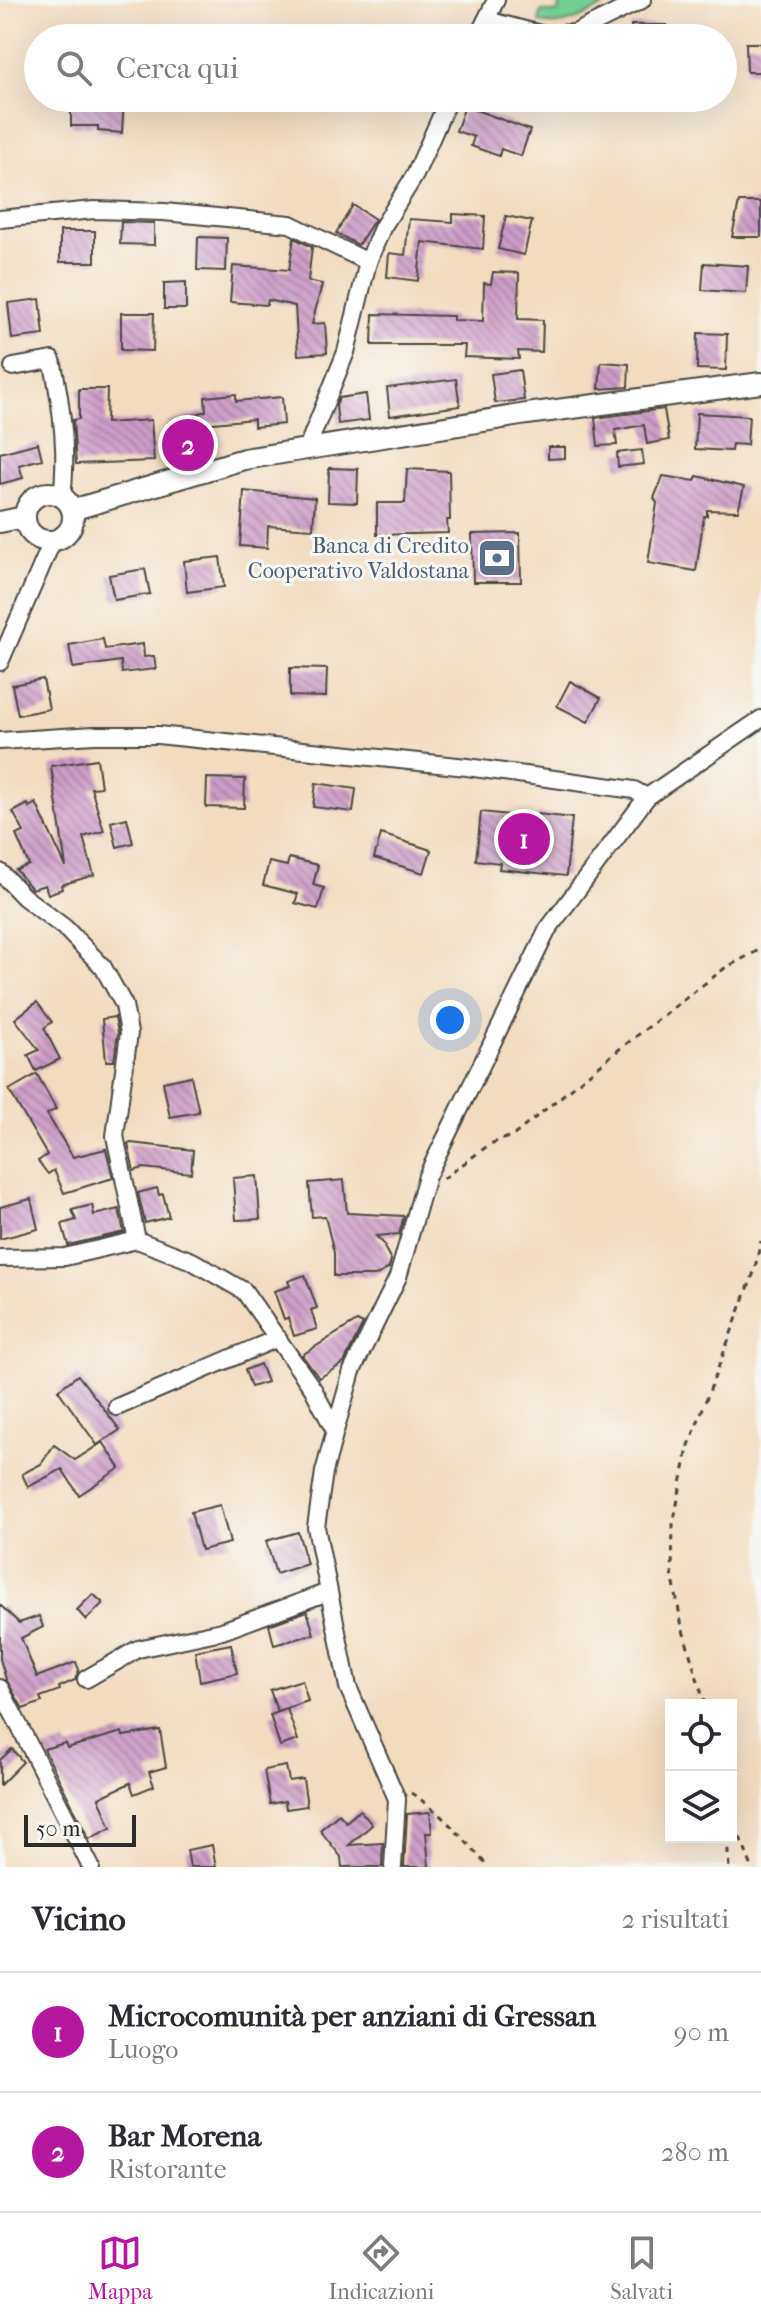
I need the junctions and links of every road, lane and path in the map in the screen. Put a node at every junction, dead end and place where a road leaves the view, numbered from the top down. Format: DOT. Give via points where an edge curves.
graph roads {
  1 [pos="496,0"];
  2 [pos="642,0"];
  3 [pos="487,20"];
  4 [pos="485,24"];
  5 [pos="502,24"];
  6 [pos="593,24"];
  7 [pos="443,112"];
  8 [pos="0,219"];
  9 [pos="368,262"];
  10 [pos="13,367"];
  11 [pos="761,383"];
  12 [pos="307,448"];
  13 [pos="67,504"];
  14 [pos="24,517"];
  15 [pos="0,522"];
  16 [pos="52,542"];
  17 [pos="0,662"];
  18 [pos="761,719"];
  19 [pos="0,741"];
  20 [pos="647,797"];
  21 [pos="0,872"];
  22 [pos="761,949"];
  23 [pos="443,1179"];
  24 [pos="137,1240"];
  25 [pos="761,1241"];
  26 [pos="0,1258"];
  27 [pos="278,1338"];
  28 [pos="117,1407"];
  29 [pos="335,1431"];
  30 [pos="328,1592"];
  31 [pos="86,1679"];
  32 [pos="0,1688"];
  33 [pos="703,1699"];
  34 [pos="388,1778"];
  35 [pos="737,1830"];
  36 [pos="728,1843"];
  37 [pos="91,1867"];
  38 [pos="393,1867"];
  39 [pos="488,1867"];
  40 [pos="731,1867"];
  41 [pos="752,1867"];
  1 -- 3 [label="street"];
  2 -- 6 [label="street"];
  3 -- 4 [label="street"];
  3 -- 5 [label="street"];
  7 -- 9 [label="street"];
  8 -- 9 [label="street" via="94,210 290,224"];
  9 -- 12 [label="street" via="346,352"];
  10 -- 13 [label="street" via="52,360 62,404"];
  11 -- 12 [label="main road"];
  12 -- 13 [label="main road"];
  13 -- 14 [label="main road" via="51,493 35,497"];
  13 -- 16 [label="main road" via="73,520 69,532"];
  14 -- 15 [label="main road"];
  14 -- 16 [label="main road" via="33,536"];
  16 -- 17 [label="street"];
  18 -- 20 [label="street"];
  19 -- 20 [label="street" via="158,735 467,767 634,790"];
  20 -- 29 [label="street" via="548,929 427,1176 398,1277 352,1371"];
  21 -- 24 [label="street" via="103,967 124,1005 129,1033 115,1136"];
  22 -- 23 [label="path" via="725,968 514,1135 490,1144"];
  24 -- 26 [label="street" via="65,1257"];
  24 -- 27 [label="street" via="192,1261 244,1291"];
  25 -- 33 [label="path" via="688,1448 673,1525 672,1573"];
  27 -- 28 [label="street"];
  27 -- 29 [label="street"];
  29 -- 30 [label="street" via="316,1527"];
  30 -- 31 [label="street" via="222,1631 138,1649"];
  30 -- 34 [label="street" via="348,1687"];
  32 -- 37 [label="street"];
  34 -- 38 [label="street" via="397,1799"];
  34 -- 39 [label="path" via="424,1801"];
  35 -- 41 [label="path"];
  36 -- 40 [label="path"];
}
